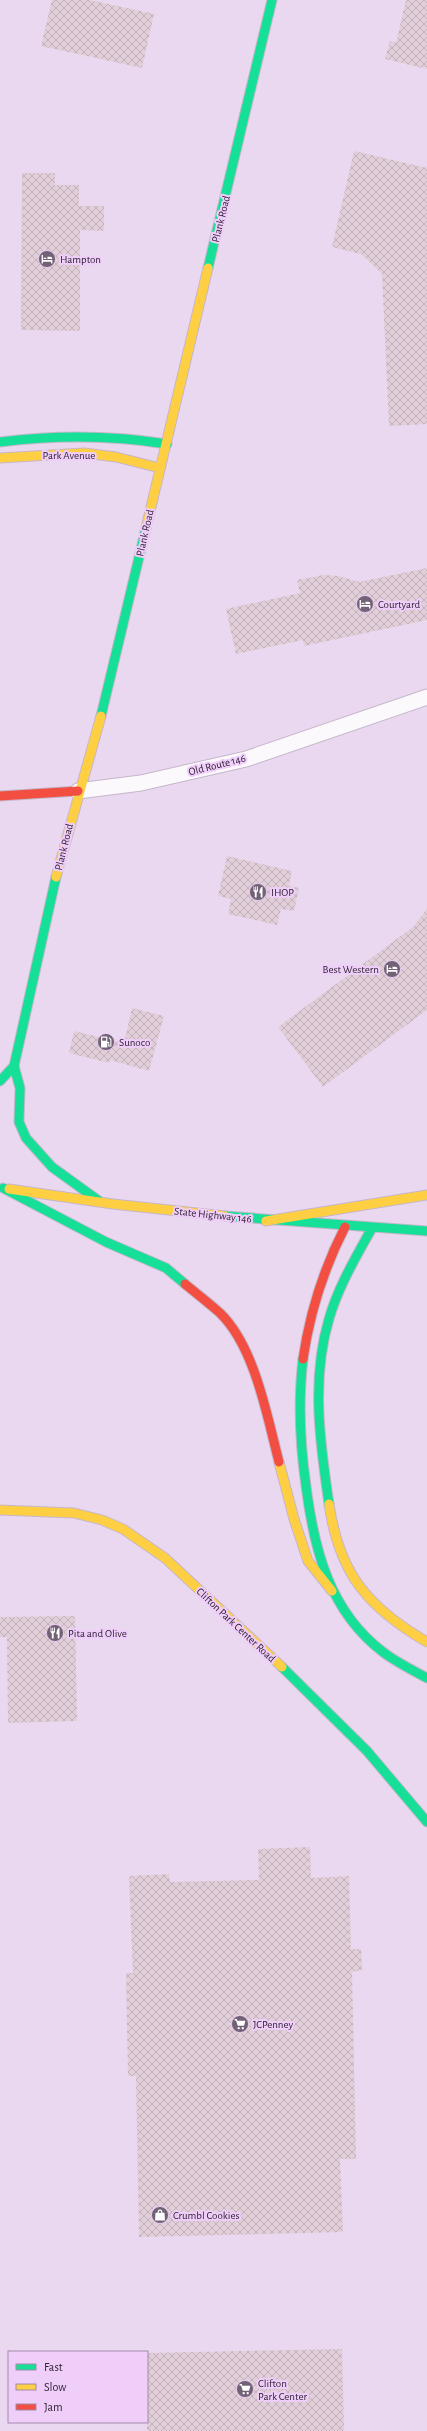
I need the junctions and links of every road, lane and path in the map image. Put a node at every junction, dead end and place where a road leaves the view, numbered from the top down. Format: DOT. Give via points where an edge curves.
graph roads {
  1 [pos="272,0"];
  2 [pos="0,442"];
  3 [pos="167,444"];
  4 [pos="0,458"];
  5 [pos="160,468"];
  6 [pos="427,697"];
  7 [pos="78,791"];
  8 [pos="0,796"];
  9 [pos="14,1066"];
  10 [pos="0,1081"];
  11 [pos="2,1188"];
  12 [pos="427,1196"];
  13 [pos="103,1204"];
  14 [pos="266,1221"];
  15 [pos="345,1227"];
  16 [pos="372,1228"];
  17 [pos="427,1231"];
  18 [pos="0,1510"];
  19 [pos="332,1591"];
  20 [pos="427,1642"];
  21 [pos="427,1678"];
  22 [pos="427,1822"];
  1 -- 3 [label="main road, Plank Road"];
  2 -- 3 [label="main road" via="98,436 136,438"];
  3 -- 5 [label="main road, Plank Road"];
  4 -- 5 [label="main road, Park Avenue" via="84,453 116,457"];
  5 -- 7 [label="main road, Plank Road" via="98,729"];
  6 -- 7 [label="street, Old Route 146" via="246,759 141,783"];
  7 -- 8 [label="main road, Old Route 146"];
  7 -- 9 [label="main road, Plank Road" via="35,960"];
  9 -- 10 [label="main road"];
  9 -- 13 [label="main road" via="20,1088 19,1122 26,1138 52,1167"];
  11 -- 13 [label="main road, State Highway 146"];
  11 -- 19 [label="main road" via="106,1242 166,1268 221,1314 240,1340 251,1366 308,1561"];
  12 -- 14 [label="main road"];
  13 -- 14 [label="main road, State Highway 146"];
  14 -- 15 [label="main road, State Highway 146"];
  15 -- 16 [label="main road, State Highway 146"];
  15 -- 19 [label="main road" via="321,1278 304,1349 299,1392 299,1437 314,1542"];
  16 -- 17 [label="main road, State Highway 146"];
  16 -- 20 [label="main road" via="340,1290 329,1318 321,1351 318,1389 320,1433 330,1519 344,1563 370,1601 404,1629"];
  18 -- 22 [label="main road, Clifton Park Center Road" via="62,1511 94,1517 116,1525 139,1538 165,1558 326,1711 402,1789"];
  19 -- 21 [label="main road" via="352,1620 379,1649"];
}
